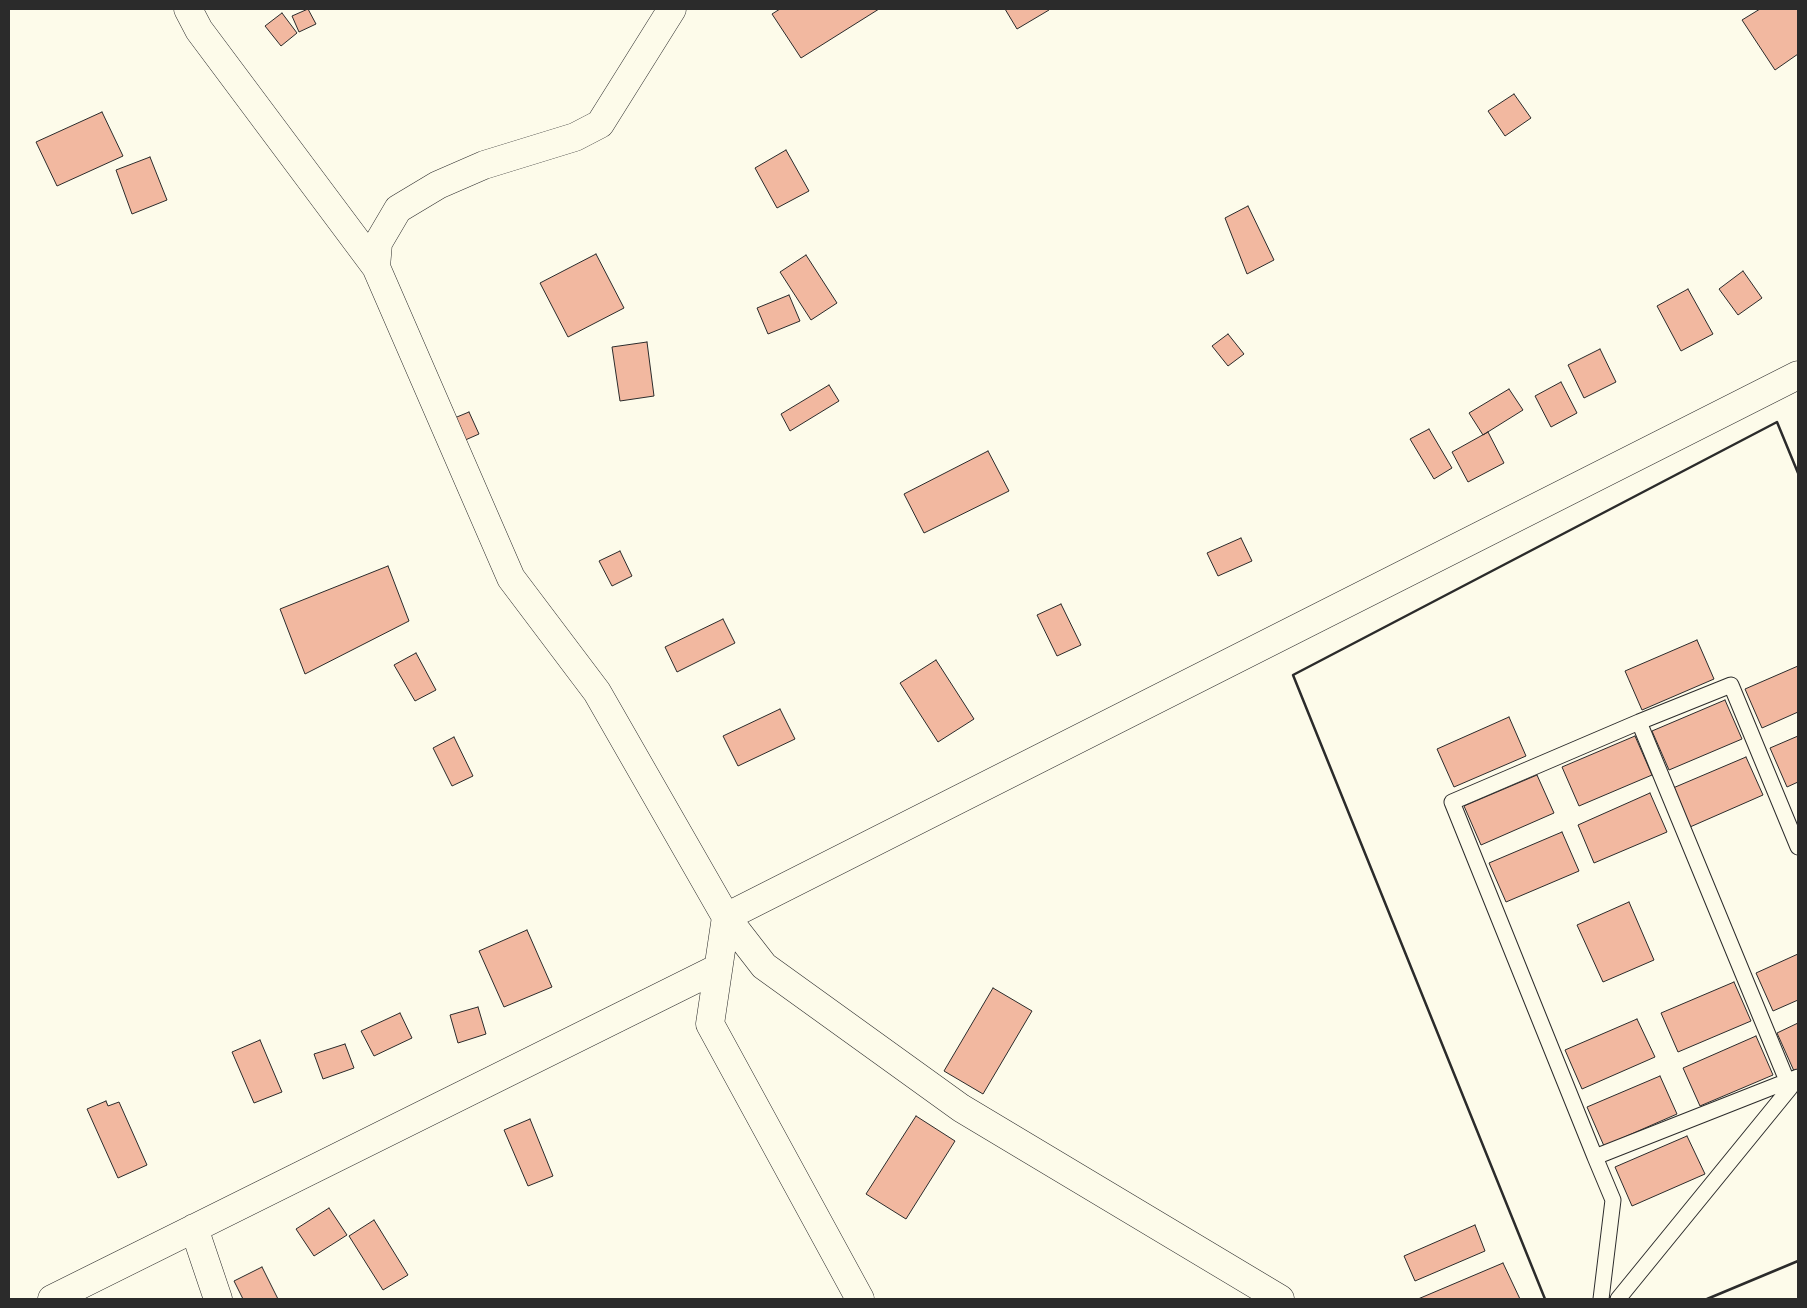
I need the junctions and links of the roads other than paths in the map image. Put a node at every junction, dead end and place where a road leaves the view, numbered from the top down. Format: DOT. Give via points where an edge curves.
graph roads {
  1 [pos="188,9"];
  2 [pos="672,9"];
  3 [pos="376,267"];
  4 [pos="1798,375"];
  5 [pos="1639,722"];
  6 [pos="1798,847"];
  7 [pos="726,917"];
  8 [pos="718,968"];
  9 [pos="1793,1079"];
  10 [pos="1595,1157"];
  11 [pos="194,1228"];
  12 [pos="52,1299"];
  13 [pos="218,1299"];
  14 [pos="860,1299"];
  15 [pos="1280,1299"];
  16 [pos="1601,1299"];
  17 [pos="1618,1299"];
  1 -- 3 [label="street" via="199,30"];
  2 -- 3 [label="street" via="600,124 575,137 484,165 438,185 398,209 378,243"];
  3 -- 7 [label="street" via="511,578 597,692"];
  4 -- 7 [label="street"];
  5 -- 6 [label="lane" via="1731,685"];
  5 -- 9 [label="lane"];
  5 -- 10 [label="lane" via="1452,802"];
  7 -- 8 [label="street"];
  7 -- 15 [label="street" via="764,966 961,1108"];
  8 -- 11 [label="street"];
  8 -- 14 [label="street" via="710,1024"];
  9 -- 10 [label="lane"];
  9 -- 17 [label="lane" via="1790,1088"];
  10 -- 16 [label="lane" via="1613,1200"];
  11 -- 12 [label="street"];
  11 -- 13 [label="street"];
}
